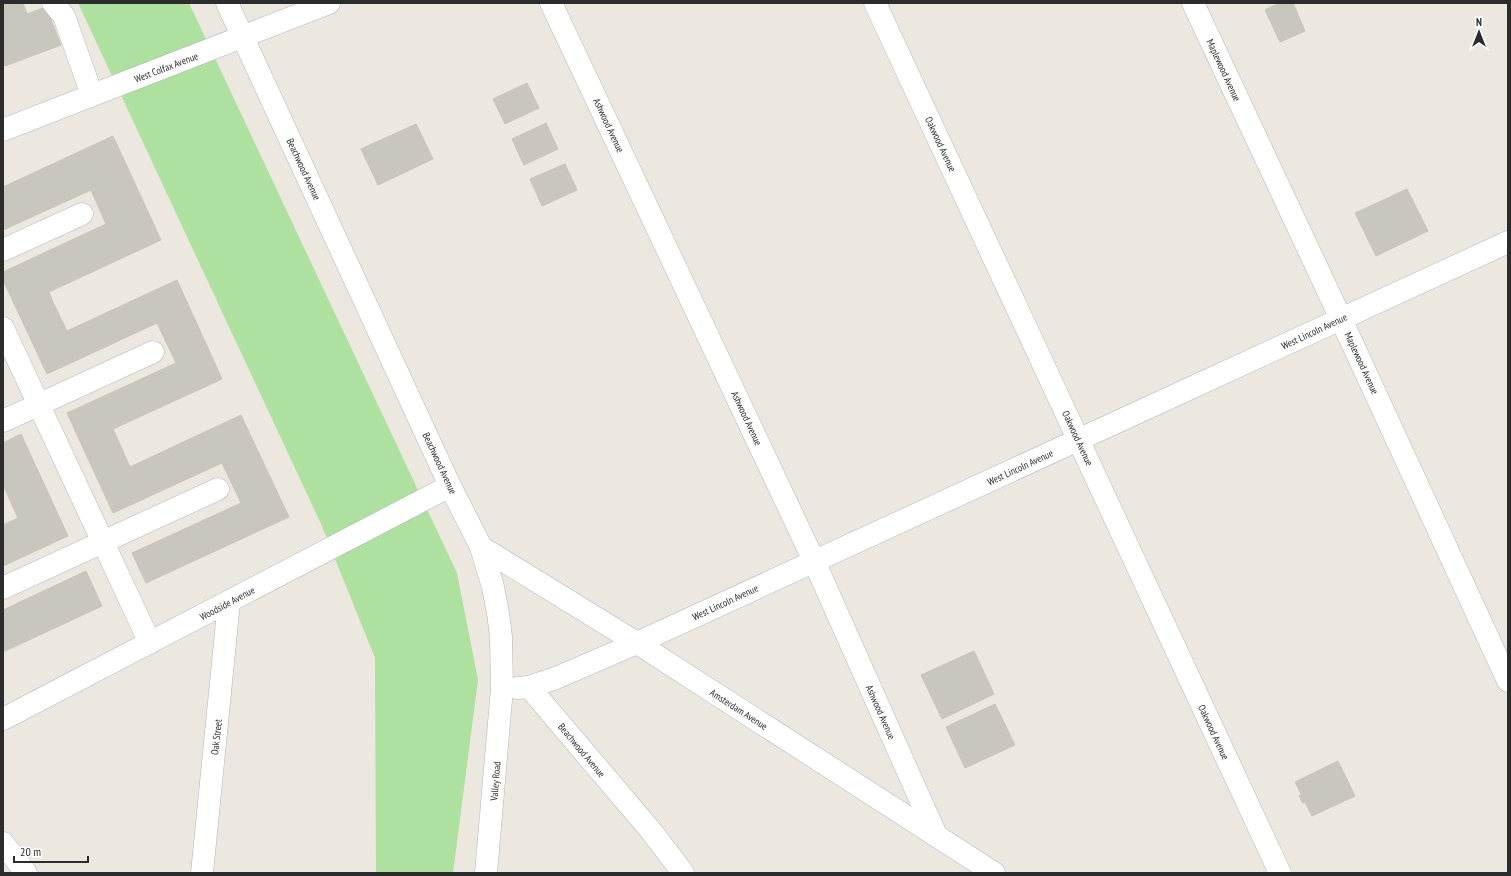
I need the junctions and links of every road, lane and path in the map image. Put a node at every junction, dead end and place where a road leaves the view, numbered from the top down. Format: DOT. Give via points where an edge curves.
graph roads {
  1 [pos="52,3"];
  2 [pos="227,3"];
  3 [pos="329,3"];
  4 [pos="551,3"];
  5 [pos="874,3"];
  6 [pos="1193,3"];
  7 [pos="243,37"];
  8 [pos="92,95"];
  9 [pos="3,130"];
  10 [pos="82,214"];
  11 [pos="1508,242"];
  12 [pos="3,250"];
  13 [pos="1341,319"];
  14 [pos="3,328"];
  15 [pos="153,352"];
  16 [pos="39,404"];
  17 [pos="3,420"];
  18 [pos="1079,440"];
  19 [pos="450,486"];
  20 [pos="218,489"];
  21 [pos="103,542"];
  22 [pos="481,547"];
  23 [pos="814,561"];
  24 [pos="3,588"];
  25 [pos="229,602"];
  26 [pos="150,643"];
  27 [pos="637,643"];
  28 [pos="1508,681"];
  29 [pos="529,687"];
  30 [pos="502,688"];
  31 [pos="3,719"];
  32 [pos="936,835"];
  33 [pos="3,843"];
  34 [pos="26,873"];
  35 [pos="202,873"];
  36 [pos="486,873"];
  37 [pos="683,873"];
  38 [pos="994,873"];
  39 [pos="1280,873"];
  1 -- 8 [label="street" via="64,16"];
  2 -- 7 [label="street, Beachwood Avenue"];
  3 -- 7 [label="street, West Colfax Avenue"];
  4 -- 23 [label="street, Ashwood Avenue"];
  5 -- 18 [label="street, Oakwood Avenue"];
  6 -- 13 [label="street, Maplewood Avenue"];
  7 -- 8 [label="street, West Colfax Avenue"];
  7 -- 19 [label="street, Beachwood Avenue"];
  8 -- 9 [label="street, West Colfax Avenue"];
  10 -- 12 [label="street"];
  11 -- 13 [label="street, West Lincoln Avenue"];
  13 -- 18 [label="street, West Lincoln Avenue"];
  13 -- 28 [label="street, Maplewood Avenue"];
  14 -- 16 [label="street"];
  15 -- 16 [label="street"];
  16 -- 17 [label="street"];
  16 -- 21 [label="street"];
  18 -- 23 [label="street, West Lincoln Avenue"];
  18 -- 39 [label="street, Oakwood Avenue"];
  19 -- 22 [label="street, Beachwood Avenue"];
  19 -- 25 [label="street, Woodside Avenue"];
  20 -- 21 [label="street"];
  21 -- 24 [label="street"];
  21 -- 26 [label="street"];
  22 -- 27 [label="street, Amsterdam Avenue"];
  22 -- 30 [label="street, Beachwood Avenue" via="498,613 502,645"];
  23 -- 27 [label="street, West Lincoln Avenue"];
  23 -- 32 [label="street, Ashwood Avenue"];
  25 -- 26 [label="street, Woodside Avenue"];
  25 -- 35 [label="street, Oak Street"];
  26 -- 31 [label="street, Woodside Avenue"];
  27 -- 29 [label="street, West Lincoln Avenue"];
  27 -- 32 [label="street, Amsterdam Avenue"];
  29 -- 30 [label="street"];
  29 -- 37 [label="street, Beachwood Avenue" via="652,832"];
  30 -- 36 [label="street, Valley Road"];
  32 -- 38 [label="street, Amsterdam Avenue"];
  33 -- 34 [label="street"];
}
